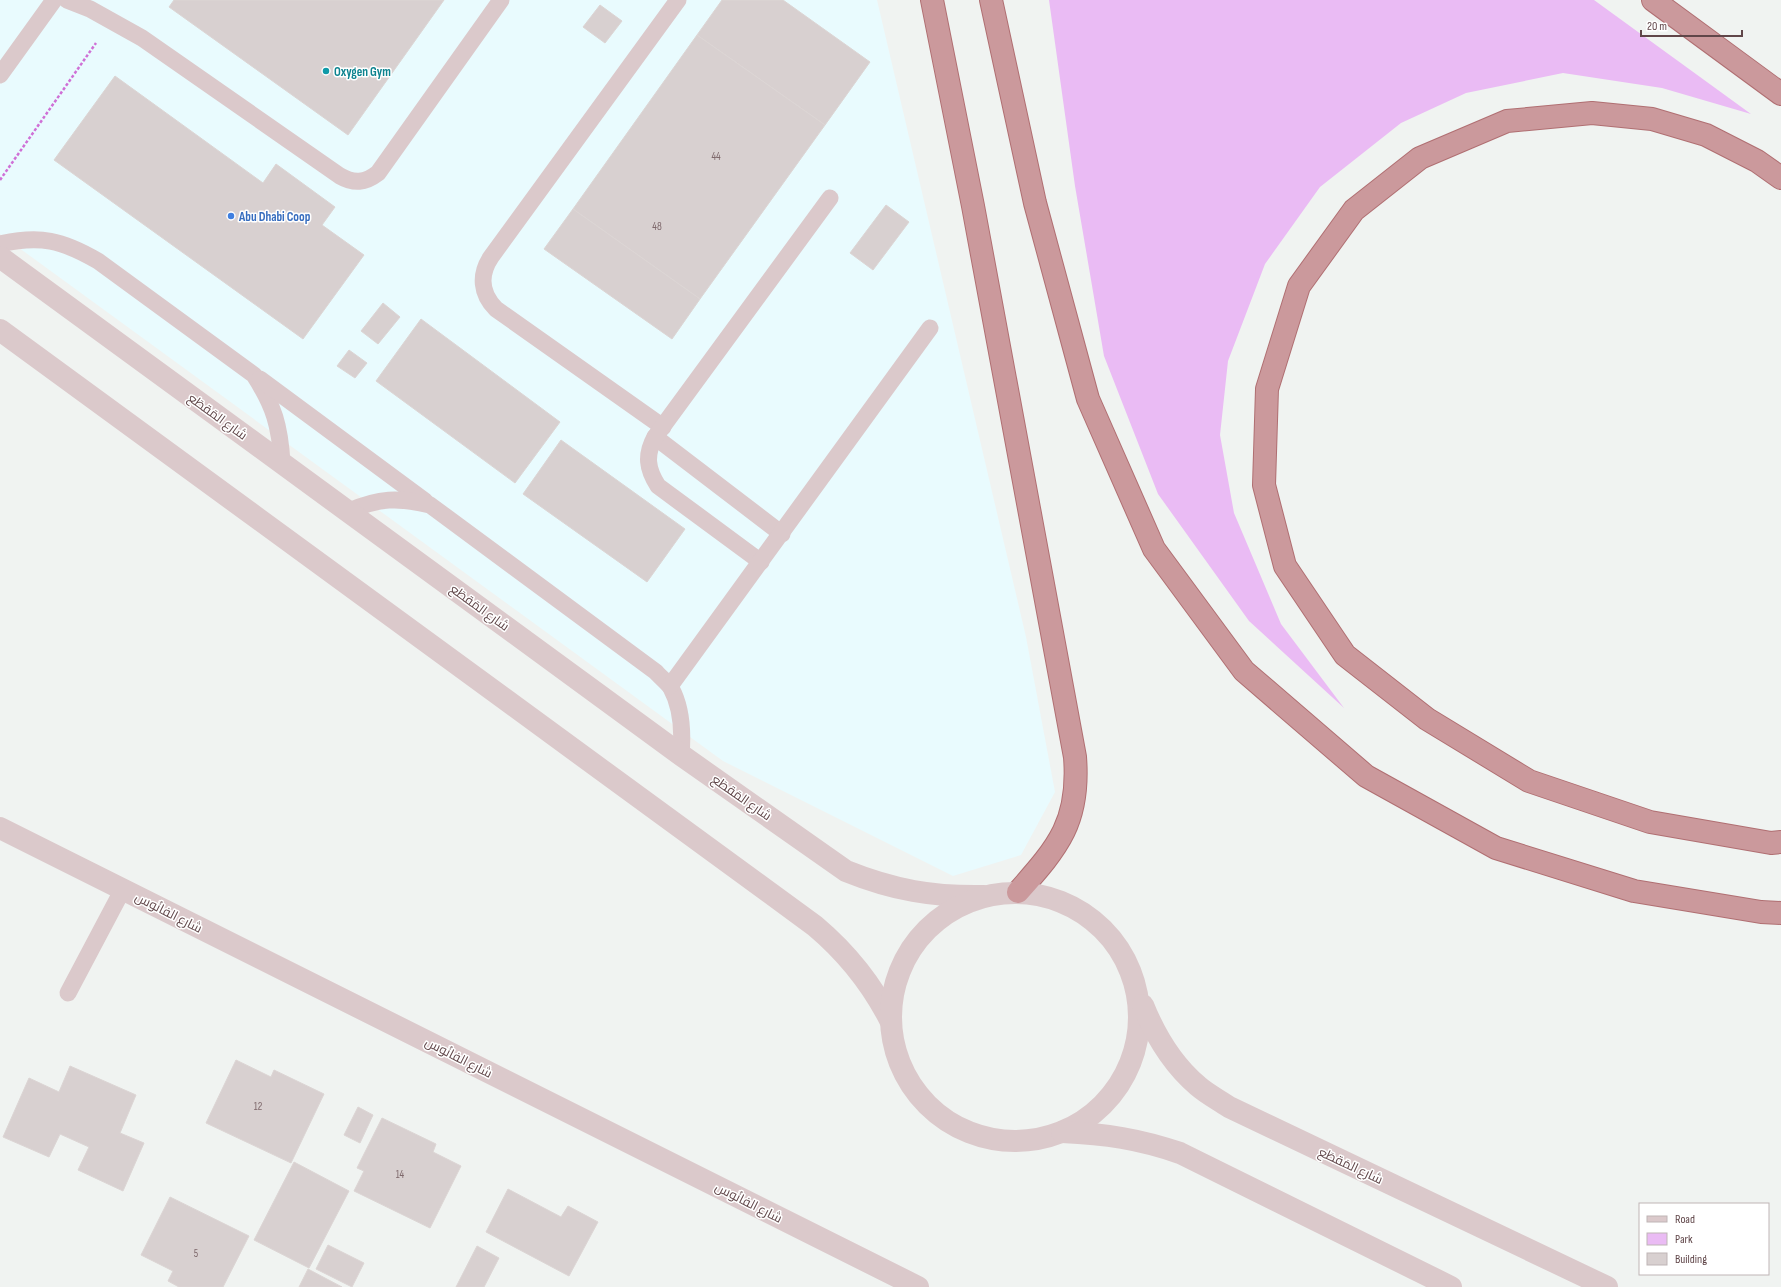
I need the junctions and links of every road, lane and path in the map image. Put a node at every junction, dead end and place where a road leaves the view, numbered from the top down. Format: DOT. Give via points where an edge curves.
graph roads {
  1 [pos="54,0"];
  2 [pos="67,0"];
  3 [pos="501,0"];
  4 [pos="678,0"];
  5 [pos="932,0"];
  6 [pos="991,0"];
  7 [pos="1653,0"];
  8 [pos="112,20"];
  9 [pos="0,75"];
  10 [pos="1781,94"];
  11 [pos="1781,178"];
  12 [pos="0,180"];
  13 [pos="830,198"];
  14 [pos="0,244"];
  15 [pos="0,257"];
  16 [pos="930,328"];
  17 [pos="0,330"];
  18 [pos="254,375"];
  19 [pos="659,432"];
  20 [pos="282,463"];
  21 [pos="430,505"];
  22 [pos="349,511"];
  23 [pos="782,534"];
  24 [pos="761,562"];
  25 [pos="670,686"];
  26 [pos="681,755"];
  27 [pos="0,828"];
  28 [pos="1781,842"];
  29 [pos="123,889"];
  30 [pos="1018,892"];
  31 [pos="984,896"];
  32 [pos="1781,913"];
  33 [pos="68,993"];
  34 [pos="1138,994"];
  35 [pos="891,1022"];
  36 [pos="1062,1132"];
  37 [pos="918,1287"];
  38 [pos="1451,1287"];
  39 [pos="1607,1287"];
  1 -- 9 [label="lane"];
  2 -- 8 [label="lane"];
  3 -- 8 [label="lane" via="378,173 361,182 353,182 340,176 142,38"];
  4 -- 19 [label="lane" via="491,257 485,266 483,276 485,295 496,309"];
  5 -- 30 [label="highway" via="973,206 1075,757 1077,779 1068,823 1054,849"];
  6 -- 32 [label="highway" via="1035,203 1088,399 1154,550 1244,671 1366,776 1496,848 1634,891"];
  7 -- 10 [label="highway"];
  8 -- 12 [label="path"];
  11 -- 28 [label="highway" via="1757,161 1706,136 1652,119 1592,113 1507,121 1420,158 1354,210 1298,286 1267,389 1264,485 1286,566 1345,655 1427,719 1529,781 1650,822"];
  13 -- 19 [label="lane"];
  14 -- 18 [label="lane" via="22,239 42,240 81,251 104,265"];
  15 -- 20 [label="street, شارع المَقطَع"];
  16 -- 23 [label="lane"];
  17 -- 35 [label="street" via="815,926 834,942 866,979"];
  18 -- 20 [label="lane" via="276,416 281,439"];
  18 -- 21 [label="lane"];
  19 -- 23 [label="lane"];
  19 -- 24 [label="lane" via="650,446 648,457 648,467 658,486"];
  20 -- 22 [label="street, شارع المَقطَع"];
  21 -- 22 [label="lane" via="410,500 389,499 368,503"];
  21 -- 25 [label="lane" via="656,672"];
  22 -- 26 [label="street, شارع المَقطَع"];
  23 -- 24 [label="lane"];
  24 -- 25 [label="lane"];
  25 -- 26 [label="lane" via="681,720"];
  26 -- 31 [label="street, شارع المَقطَع" via="846,871 872,882 906,891 942,896"];
  27 -- 29 [label="street, شارع الفانُوس"];
  29 -- 33 [label="lane"];
  29 -- 37 [label="street, شارع الفانُوس"];
  30 -- 31 [label="street"];
  30 -- 34 [label="street" via="1052,898 1088,916 1108,934 1128,962"];
  31 -- 35 [label="street" via="953,909 926,930 906,957 894,988"];
  34 -- 36 [label="street" via="1140,1028 1132,1061 1116,1091 1092,1115"];
  34 -- 39 [label="street, شارع المَقطَع" via="1153,1029 1173,1059 1198,1086 1229,1107"];
  35 -- 36 [label="street" via="897,1055 912,1085 934,1111 963,1129 995,1139 1029,1140"];
  36 -- 38 [label="street" via="1122,1137 1180,1153"];
}
